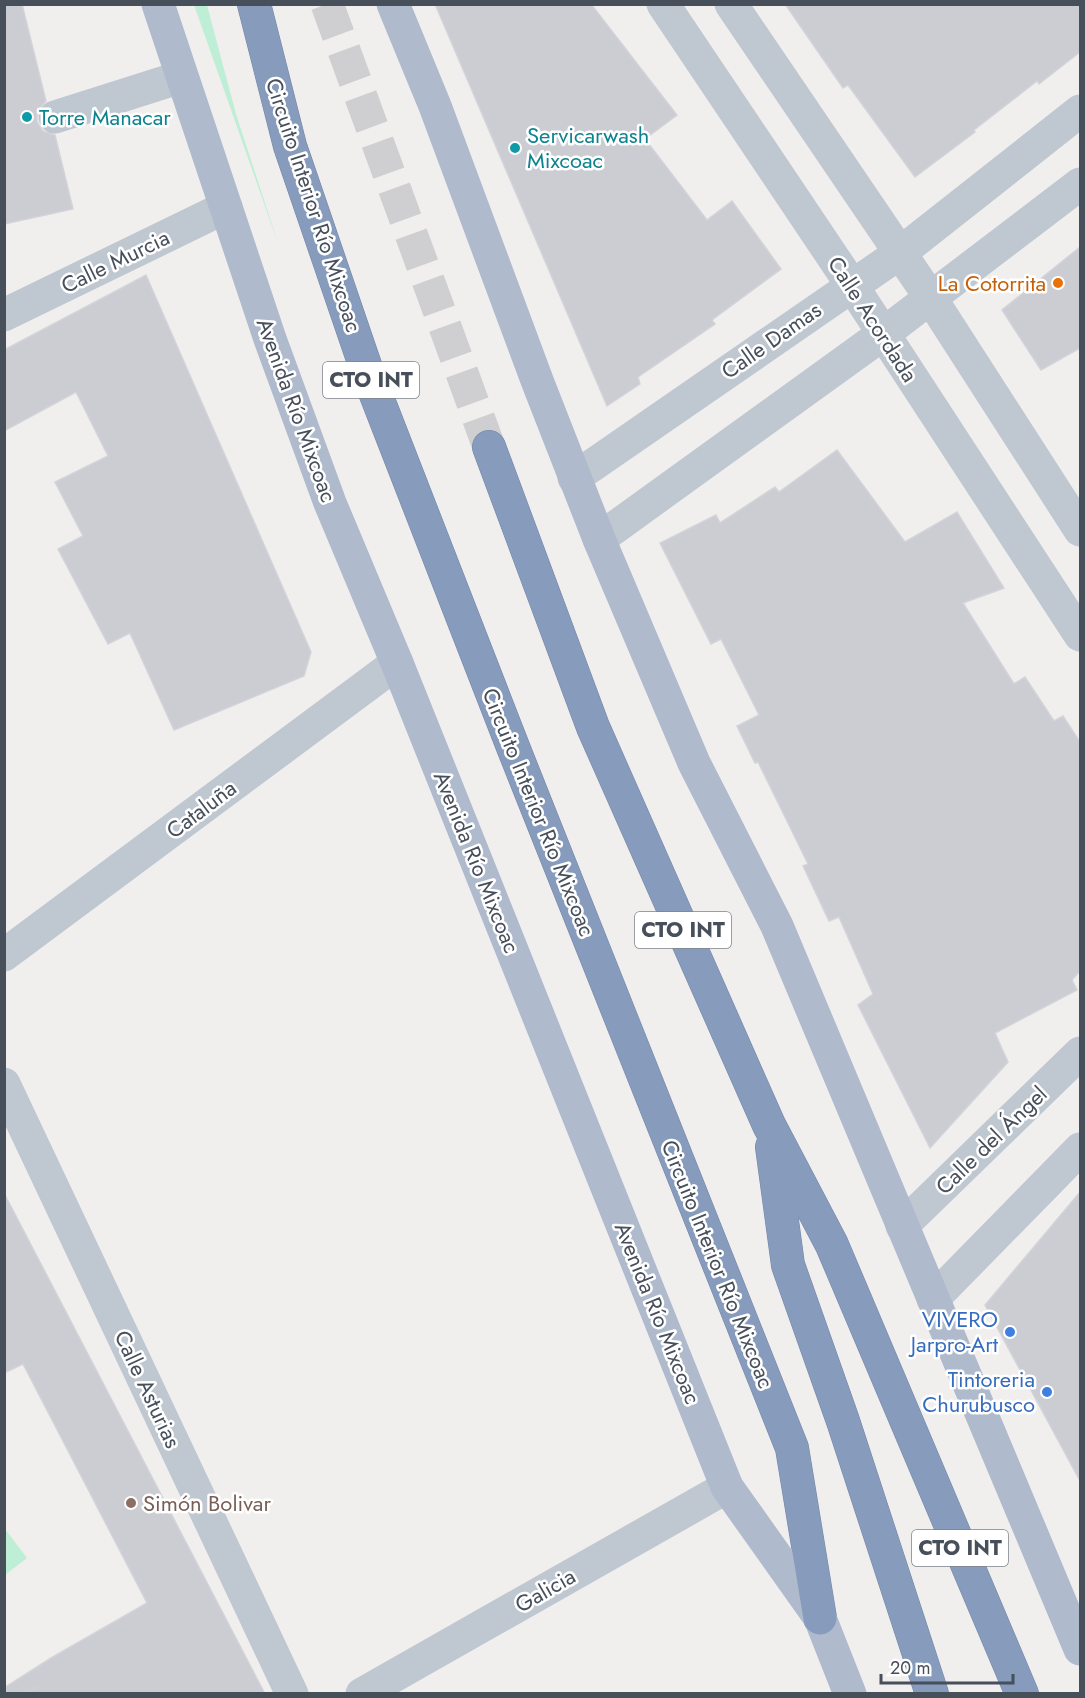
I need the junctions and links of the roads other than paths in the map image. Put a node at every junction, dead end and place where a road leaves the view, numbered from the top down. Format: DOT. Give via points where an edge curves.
graph roads {
  1 [pos="158,4"];
  2 [pos="254,4"];
  3 [pos="393,4"];
  4 [pos="663,4"];
  5 [pos="731,4"];
  6 [pos="181,77"];
  7 [pos="1080,111"];
  8 [pos="55,117"];
  9 [pos="1080,184"];
  10 [pos="226,207"];
  11 [pos="900,253"];
  12 [pos="851,284"];
  13 [pos="930,297"];
  14 [pos="4,315"];
  15 [pos="883,334"];
  16 [pos="489,447"];
  17 [pos="574,478"];
  18 [pos="1080,530"];
  19 [pos="599,539"];
  20 [pos="1080,635"];
  21 [pos="397,663"];
  22 [pos="4,955"];
  23 [pos="1080,1053"];
  24 [pos="4,1084"];
  25 [pos="769,1125"];
  26 [pos="1080,1149"];
  27 [pos="902,1226"];
  28 [pos="933,1299"];
  29 [pos="727,1487"];
  30 [pos="820,1618"];
  31 [pos="1080,1649"];
  32 [pos="292,1694"];
  33 [pos="362,1694"];
  34 [pos="850,1694"];
  35 [pos="932,1694"];
  36 [pos="1022,1694"];
  1 -- 6 [label="main road, Avenida Río Mixcoac / CTO INT"];
  2 -- 30 [label="highway, Circuito Interior Río Mixcoac / CTO INT" via="290,146 369,374 792,1448"];
  3 -- 17 [label="main road, CTO INT"];
  4 -- 12 [label="street, Calle Acordada"];
  5 -- 11 [label="street"];
  6 -- 8 [label="street"];
  6 -- 10 [label="main road, Avenida Río Mixcoac / CTO INT"];
  7 -- 11 [label="street, Calle Damas"];
  9 -- 13 [label="street"];
  10 -- 14 [label="street, Calle Murcia"];
  10 -- 21 [label="main road, Avenida Río Mixcoac / CTO INT" via="330,503"];
  11 -- 12 [label="street, Calle Damas"];
  11 -- 13 [label="street"];
  12 -- 15 [label="street, Calle Acordada"];
  12 -- 17 [label="street, Calle Damas"];
  13 -- 15 [label="street"];
  13 -- 18 [label="street"];
  15 -- 19 [label="street"];
  15 -- 20 [label="street, Calle Acordada"];
  16 -- 25 [label="highway, CTO INT" via="593,727"];
  17 -- 19 [label="main road, CTO INT"];
  19 -- 27 [label="main road, CTO INT" via="694,763 777,926"];
  21 -- 22 [label="street, Cataluña"];
  21 -- 29 [label="main road, Avenida Río Mixcoac / CTO INT"];
  23 -- 27 [label="street, Calle del Ángel"];
  24 -- 32 [label="street, Calle Asturias"];
  25 -- 35 [label="highway" via="788,1265"];
  25 -- 36 [label="highway, CTO INT" via="832,1245"];
  26 -- 28 [label="street"];
  27 -- 28 [label="main road, CTO INT"];
  28 -- 31 [label="main road, CTO INT"];
  29 -- 30 [label="main road, Avenida Río Mixcoac / CTO INT"];
  29 -- 33 [label="street, Galicia"];
  30 -- 34 [label="main road, Avenida Río Mixcoac / CTO INT"];
}
